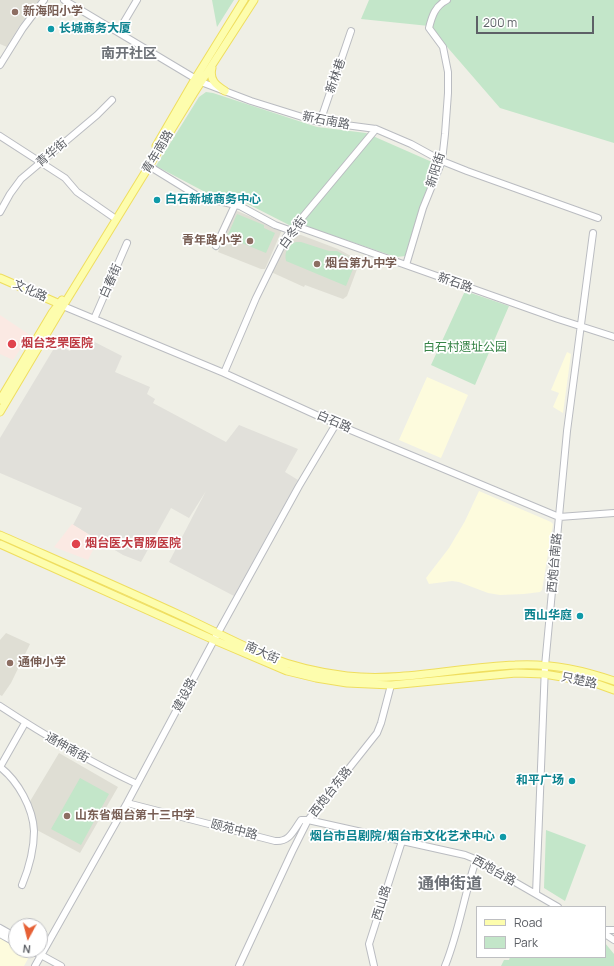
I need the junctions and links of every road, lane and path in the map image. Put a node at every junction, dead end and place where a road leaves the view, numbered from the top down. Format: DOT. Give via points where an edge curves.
graph roads {
  1 [pos="44,0"];
  2 [pos="65,0"];
  3 [pos="137,0"];
  4 [pos="244,0"];
  5 [pos="254,0"];
  6 [pos="446,0"];
  7 [pos="351,31"];
  8 [pos="118,32"];
  9 [pos="213,64"];
  10 [pos="0,65"];
  11 [pos="198,80"];
  12 [pos="225,91"];
  13 [pos="112,100"];
  14 [pos="320,122"];
  15 [pos="376,129"];
  16 [pos="0,136"];
  17 [pos="442,161"];
  18 [pos="40,163"];
  19 [pos="149,166"];
  20 [pos="235,205"];
  21 [pos="0,212"];
  22 [pos="113,217"];
  23 [pos="598,218"];
  24 [pos="294,229"];
  25 [pos="593,233"];
  26 [pos="127,243"];
  27 [pos="216,246"];
  28 [pos="406,265"];
  29 [pos="0,278"];
  30 [pos="61,305"];
  31 [pos="94,319"];
  32 [pos="580,326"];
  33 [pos="614,338"];
  34 [pos="224,373"];
  35 [pos="0,400"];
  36 [pos="0,412"];
  37 [pos="336,424"];
  38 [pos="614,513"];
  39 [pos="559,517"];
  40 [pos="0,535"];
  41 [pos="0,544"];
  42 [pos="218,633"];
  43 [pos="214,640"];
  44 [pos="545,666"];
  45 [pos="544,674"];
  46 [pos="614,681"];
  47 [pos="392,685"];
  48 [pos="614,690"];
  49 [pos="0,706"];
  50 [pos="26,723"];
  51 [pos="0,767"];
  52 [pos="137,784"];
  53 [pos="127,803"];
  54 [pos="308,820"];
  55 [pos="402,841"];
  56 [pos="476,860"];
  57 [pos="22,885"];
  58 [pos="536,894"];
  59 [pos="556,906"];
  60 [pos="48,943"];
  61 [pos="46,958"];
  62 [pos="61,966"];
  63 [pos="239,966"];
  64 [pos="374,966"];
  65 [pos="445,966"];
  1 -- 10 [label="street"];
  2 -- 8 [label="street, 新石南路"];
  3 -- 8 [label="street"];
  4 -- 11 [label="main road, 青年南路"];
  5 -- 9 [label="main road, 青年南路"];
  6 -- 17 [label="street, 新阳街" via="439,4 429,28 444,47 448,72"];
  7 -- 14 [label="street, 新林巷"];
  8 -- 11 [label="street, 新石南路"];
  9 -- 11 [label="main road, 青年南路"];
  9 -- 12 [label="main road" via="211,78"];
  11 -- 12 [label="street, 新石南路"];
  11 -- 19 [label="main road, 青年南路"];
  11 -- 22 [label="main road, 青年南路"];
  12 -- 14 [label="street, 新石南路"];
  13 -- 18 [label="street, 青华街" via="97,116"];
  14 -- 15 [label="street, 新石南路"];
  15 -- 17 [label="street, 新石南路"];
  15 -- 24 [label="street, 白冬街"];
  16 -- 18 [label="street"];
  17 -- 23 [label="street, 新石南路"];
  17 -- 28 [label="street, 新阳街" via="423,208"];
  18 -- 21 [label="street, 青华街" via="21,179"];
  18 -- 22 [label="street" via="65,178 77,192"];
  19 -- 20 [label="street, 新石路" via="196,194"];
  19 -- 30 [label="main road, 青年南路"];
  20 -- 24 [label="street, 新石路" via="275,225"];
  20 -- 27 [label="street"];
  22 -- 30 [label="main road, 青年南路"];
  24 -- 28 [label="street, 新石路"];
  24 -- 34 [label="street, 白冬街" via="286,237 256,298"];
  25 -- 32 [label="street, 西炮台南路"];
  26 -- 31 [label="street, 白春街"];
  28 -- 32 [label="street, 新石路"];
  29 -- 30 [label="main road, 文化路"];
  30 -- 31 [label="street, 白石路"];
  30 -- 35 [label="main road" via="52,313"];
  30 -- 36 [label="main road"];
  31 -- 34 [label="street, 白石路"];
  32 -- 33 [label="street, 新石路"];
  32 -- 39 [label="street, 西炮台南路"];
  34 -- 37 [label="street, 白石路"];
  37 -- 39 [label="street, 白石路"];
  37 -- 42 [label="street, 建设路"];
  38 -- 39 [label="street, 白石路"];
  39 -- 44 [label="street, 西炮台南路"];
  40 -- 42 [label="main road, 南大街"];
  41 -- 43 [label="main road, 南大街"];
  42 -- 43 [label="street, 建设路"];
  42 -- 44 [label="main road, 南大街" via="290,664 318,672 348,676 391,678 516,665"];
  43 -- 47 [label="main road, 南大街" via="287,670 309,676 347,683"];
  43 -- 52 [label="street, 建设路"];
  44 -- 45 [label="street, 西炮台南路"];
  44 -- 46 [label="main road, 只楚路" via="594,674"];
  45 -- 47 [label="main road, 南大街" via="516,673"];
  45 -- 48 [label="main road, 只楚路" via="592,682"];
  45 -- 58 [label="street, 西炮台南路"];
  47 -- 54 [label="street, 西炮台东路" via="377,733"];
  49 -- 50 [label="street, 通伸南街"];
  50 -- 51 [label="street"];
  50 -- 52 [label="street, 通伸南街" via="107,770"];
  51 -- 57 [label="street" via="15,783 24,798 34,830 33,846"];
  52 -- 53 [label="street, 建设路"];
  53 -- 54 [label="street, 颐苑中路" via="281,841 288,839 301,820"];
  53 -- 60 [label="street, 建设路"];
  54 -- 55 [label="street, 西炮台路"];
  54 -- 63 [label="street, 西炮台东路"];
  55 -- 56 [label="street, 西炮台路" via="466,855"];
  55 -- 64 [label="street, 西山路" via="369,944"];
  56 -- 58 [label="street, 西炮台路"];
  56 -- 65 [label="street"];
  58 -- 59 [label="street, 西炮台路"];
  61 -- 62 [label="street"];
}
